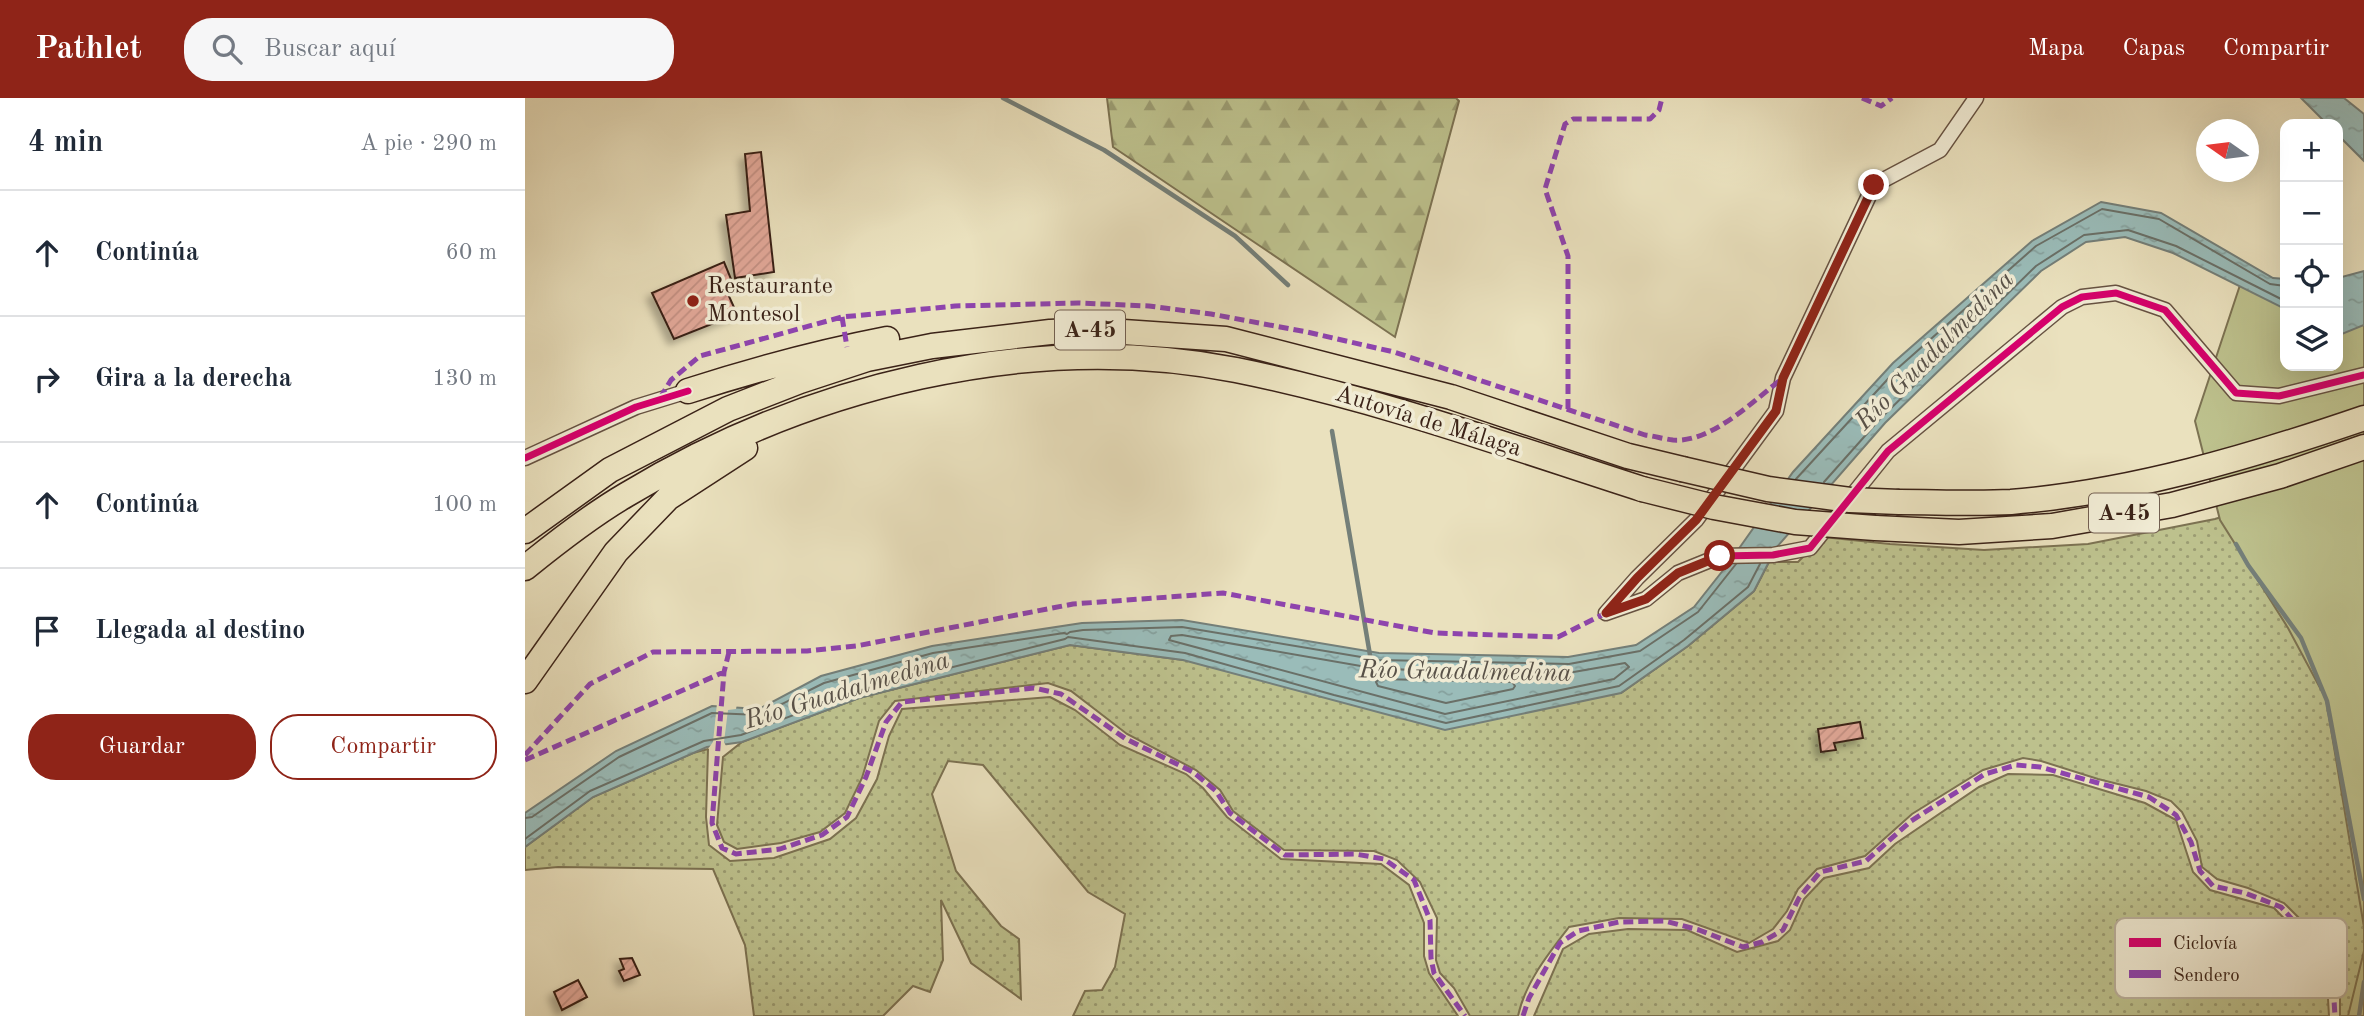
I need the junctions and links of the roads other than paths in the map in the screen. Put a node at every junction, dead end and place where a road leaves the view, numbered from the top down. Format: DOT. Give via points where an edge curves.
graph roads {
  1 [pos="1976,98"];
  2 [pos="1050,332"];
  3 [pos="939,374"];
  4 [pos="2364,375"];
  5 [pos="688,391"];
  6 [pos="2364,418"];
  7 [pos="2364,447"];
  8 [pos="525,458"];
  9 [pos="525,531"];
  10 [pos="525,568"];
  11 [pos="525,681"];
  1 -- 4 [label="street" via="1940,150 1874,185 1783,378 1776,411 1696,520 1606,613 1646,599 1678,573 1720,556 1773,555 1810,548 1888,451 2061,307 2082,297 2116,293 2165,310 2236,393 2279,396"];
  2 -- 5 [label="highway" via="1015,323 919,334 848,346"];
  2 -- 6 [label="highway, Autovía de Málaga / A-45, bridge" via="1094,330 1226,339 1451,397 1628,456 1768,489 1850,500 2010,502 2111,489 2226,463"];
  2 -- 9 [label="highway, Autovía de Málaga / A-45" via="932,346 867,359 800,381 728,409 620,464"];
  3 -- 7 [label="highway, Autovía de Málaga / A-45, bridge" via="1007,361 1077,358 1147,359 1234,370 1442,424 1641,489 1714,507 1795,522 1875,528 1959,532 2052,526 2172,505"];
  3 -- 10 [label="highway, Autovía de Málaga / A-45" via="812,407 737,436 625,495"];
  3 -- 11 [label="highway" via="740,450 668,498 616,552"];
  5 -- 8 [label="street" via="635,407"];
}
